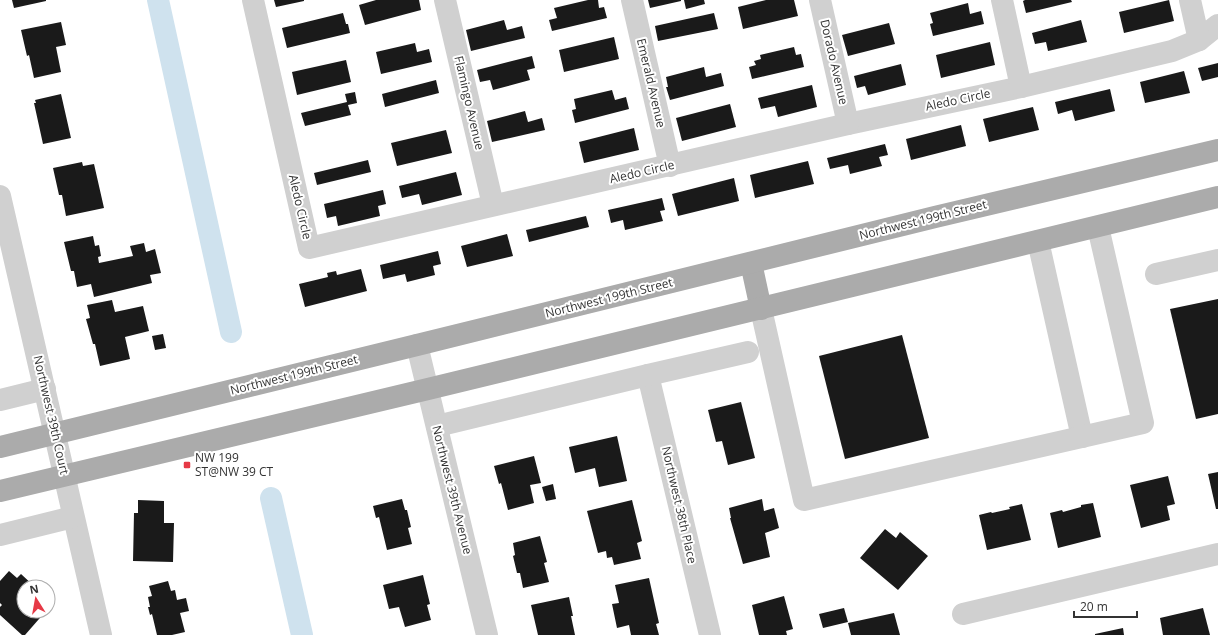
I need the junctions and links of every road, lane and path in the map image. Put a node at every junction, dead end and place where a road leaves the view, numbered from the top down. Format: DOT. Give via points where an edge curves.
graph roads {
  1 [pos="253,0"];
  2 [pos="445,0"];
  3 [pos="632,0"];
  4 [pos="820,0"];
  5 [pos="1002,0"];
  6 [pos="1190,0"];
  7 [pos="1218,25"];
  8 [pos="1199,40"];
  9 [pos="1021,87"];
  10 [pos="848,124"];
  11 [pos="1218,150"];
  12 [pos="670,166"];
  13 [pos="0,196"];
  14 [pos="1218,197"];
  15 [pos="493,205"];
  16 [pos="1098,227"];
  17 [pos="1038,242"];
  18 [pos="1218,260"];
  19 [pos="751,263"];
  20 [pos="1156,274"];
  21 [pos="761,309"];
  22 [pos="417,346"];
  23 [pos="748,352"];
  24 [pos="648,375"];
  25 [pos="45,389"];
  26 [pos="428,390"];
  27 [pos="0,400"];
  28 [pos="437,426"];
  29 [pos="55,433"];
  30 [pos="1082,438"];
  31 [pos="0,447"];
  32 [pos="64,475"];
  33 [pos="0,491"];
  34 [pos="73,517"];
  35 [pos="0,535"];
  36 [pos="1218,554"];
  37 [pos="963,614"];
  38 [pos="101,635"];
  39 [pos="487,635"];
  40 [pos="710,635"];
  1 -- 15 [label="street, Aledo Circle" via="309,248"];
  2 -- 15 [label="street, Flamingo Avenue"];
  3 -- 12 [label="street, Emerald Avenue"];
  4 -- 10 [label="street, Dorado Avenue"];
  5 -- 9 [label="street"];
  6 -- 8 [label="street"];
  7 -- 8 [label="street, Aledo Circle"];
  8 -- 9 [label="street, Aledo Circle" via="1172,51"];
  9 -- 10 [label="street, Aledo Circle"];
  10 -- 12 [label="street, Aledo Circle"];
  11 -- 19 [label="main road, Northwest 199th Street"];
  12 -- 15 [label="street, Aledo Circle"];
  13 -- 25 [label="street, Northwest 39th Court"];
  14 -- 16 [label="main road"];
  16 -- 17 [label="main road"];
  16 -- 30 [label="street" via="1143,423"];
  17 -- 21 [label="main road"];
  17 -- 30 [label="street"];
  18 -- 20 [label="street"];
  19 -- 21 [label="main road"];
  19 -- 22 [label="main road, Northwest 199th Street"];
  21 -- 26 [label="main road"];
  21 -- 30 [label="street" via="804,500"];
  22 -- 26 [label="street, Northwest 39th Avenue"];
  22 -- 29 [label="main road, Northwest 199th Street"];
  23 -- 24 [label="street"];
  24 -- 28 [label="street"];
  24 -- 40 [label="street, Northwest 38th Place"];
  25 -- 27 [label="street"];
  25 -- 29 [label="street, Northwest 39th Court"];
  26 -- 28 [label="street, Northwest 39th Avenue"];
  26 -- 32 [label="main road"];
  28 -- 39 [label="street, Northwest 39th Avenue"];
  29 -- 31 [label="main road, Northwest 199th Street"];
  29 -- 32 [label="street, Northwest 39th Court"];
  32 -- 33 [label="main road"];
  32 -- 34 [label="street, Northwest 39th Court"];
  34 -- 35 [label="street"];
  34 -- 38 [label="street, Northwest 39th Court"];
  36 -- 37 [label="street"];
}
